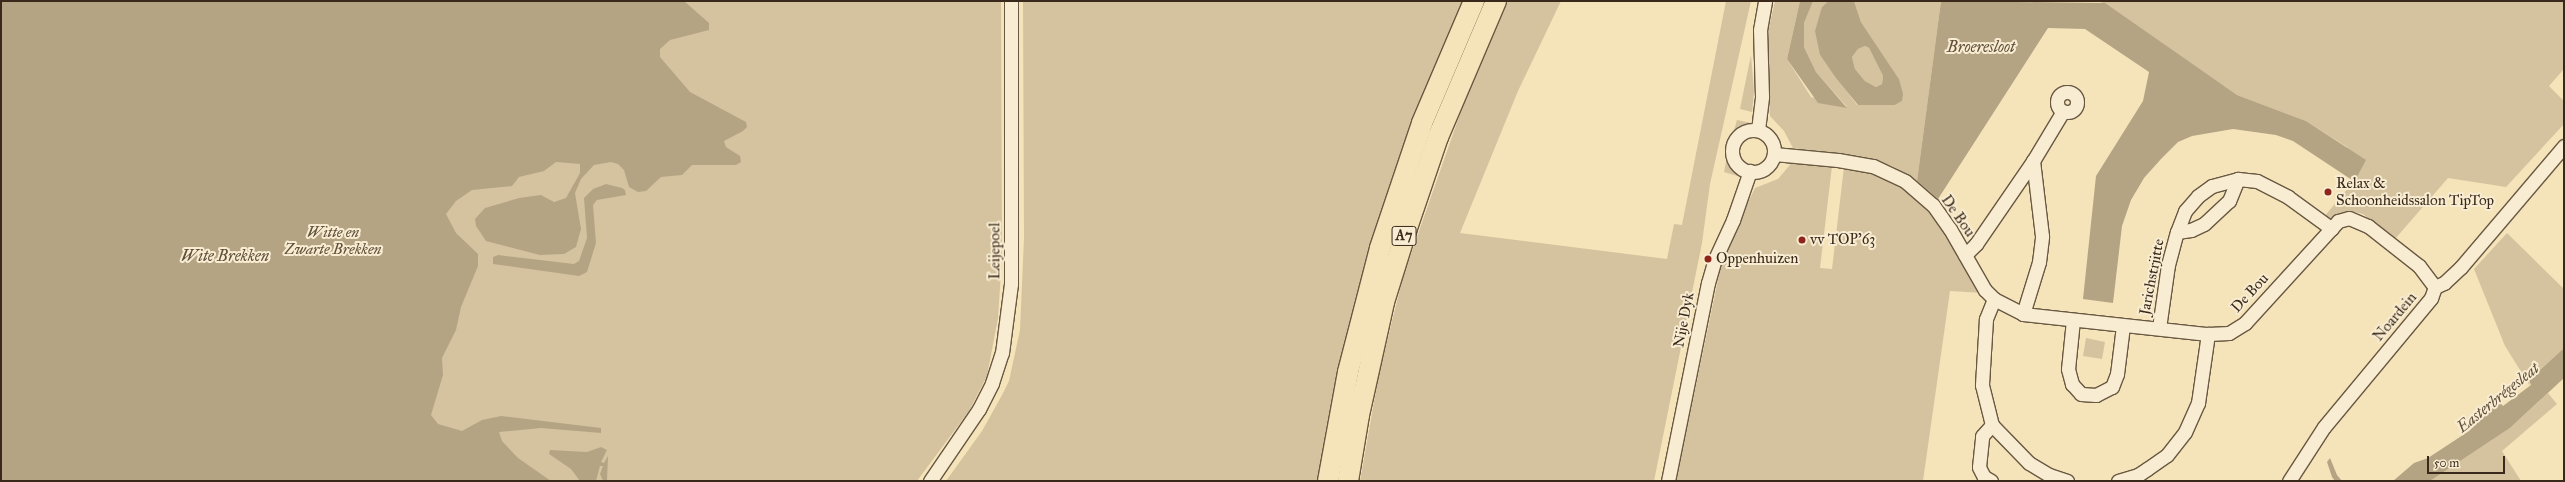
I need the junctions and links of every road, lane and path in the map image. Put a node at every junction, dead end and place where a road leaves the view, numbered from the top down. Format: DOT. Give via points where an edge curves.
graph roads {
  1 [pos="1010,1"];
  2 [pos="1474,1"];
  3 [pos="1496,1"];
  4 [pos="1766,1"];
  5 [pos="2063,110"];
  6 [pos="1758,130"];
  7 [pos="2564,146"];
  8 [pos="1774,154"];
  9 [pos="2033,161"];
  10 [pos="1750,171"];
  11 [pos="2238,179"];
  12 [pos="2332,229"];
  13 [pos="2176,232"];
  14 [pos="1966,254"];
  15 [pos="2435,286"];
  16 [pos="1994,299"];
  17 [pos="2023,314"];
  18 [pos="2073,320"];
  19 [pos="2123,326"];
  20 [pos="2159,328"];
  21 [pos="2208,334"];
  22 [pos="1992,425"];
  23 [pos="2150,475"];
  24 [pos="2046,478"];
  25 [pos="930,481"];
  26 [pos="1328,481"];
  27 [pos="1348,481"];
  28 [pos="1668,481"];
  29 [pos="1991,481"];
  30 [pos="2067,481"];
  31 [pos="2118,481"];
  32 [pos="2288,481"];
  1 -- 25 [label="street, Leijepoel" via="1011,284 1002,353 980,410"];
  2 -- 26 [label="highway, A7" via="1422,124 1380,248 1348,372"];
  3 -- 27 [label="highway, A7" via="1441,130 1384,302 1359,415"];
  4 -- 6 [label="street" via="1760,30 1762,96"];
  5 -- 9 [label="street"];
  6 -- 8 [label="street" via="1771,140"];
  6 -- 10 [label="street" via="1742,133 1733,147 1737,164"];
  7 -- 15 [label="street, Noardein" via="2461,267 2444,283"];
  8 -- 10 [label="street" via="1766,167"];
  8 -- 14 [label="street, De Bou" via="1873,166 1895,175 1933,205"];
  9 -- 14 [label="street" via="1976,244"];
  9 -- 17 [label="street" via="2042,236 2039,262"];
  10 -- 28 [label="street, Nije Dyk" via="1708,283"];
  11 -- 12 [label="street, Jarichstrjitte" via="2258,181 2288,197"];
  11 -- 13 [label="street, Jarichstrjitte" via="2212,186 2198,196 2185,211"];
  11 -- 13 [label="street, Jarichstrjitte" via="2229,201 2204,224 2191,230"];
  12 -- 15 [label="street" via="2338,221 2357,219 2419,266"];
  12 -- 21 [label="street, De Bou" via="2244,323 2229,333"];
  13 -- 20 [label="street, Jarichstrjitte" via="2168,265"];
  14 -- 16 [label="street, De Bou" via="1985,290"];
  15 -- 32 [label="street, Noardein" via="2431,298 2324,427"];
  16 -- 17 [label="street, De Bou"];
  16 -- 22 [label="street" via="1986,319 1982,385"];
  17 -- 18 [label="street, De Bou"];
  18 -- 19 [label="street, De Bou"];
  18 -- 19 [label="street" via="2068,369 2072,384 2082,394 2096,395 2112,387 2117,374"];
  19 -- 20 [label="street, De Bou"];
  20 -- 21 [label="street, De Bou"];
  21 -- 23 [label="street" via="2198,403 2193,419"];
  22 -- 24 [label="street"];
  22 -- 29 [label="street" via="1982,436 1979,461 1984,477"];
  23 -- 31 [label="street" via="2138,475"];
  24 -- 30 [label="street"];
}
